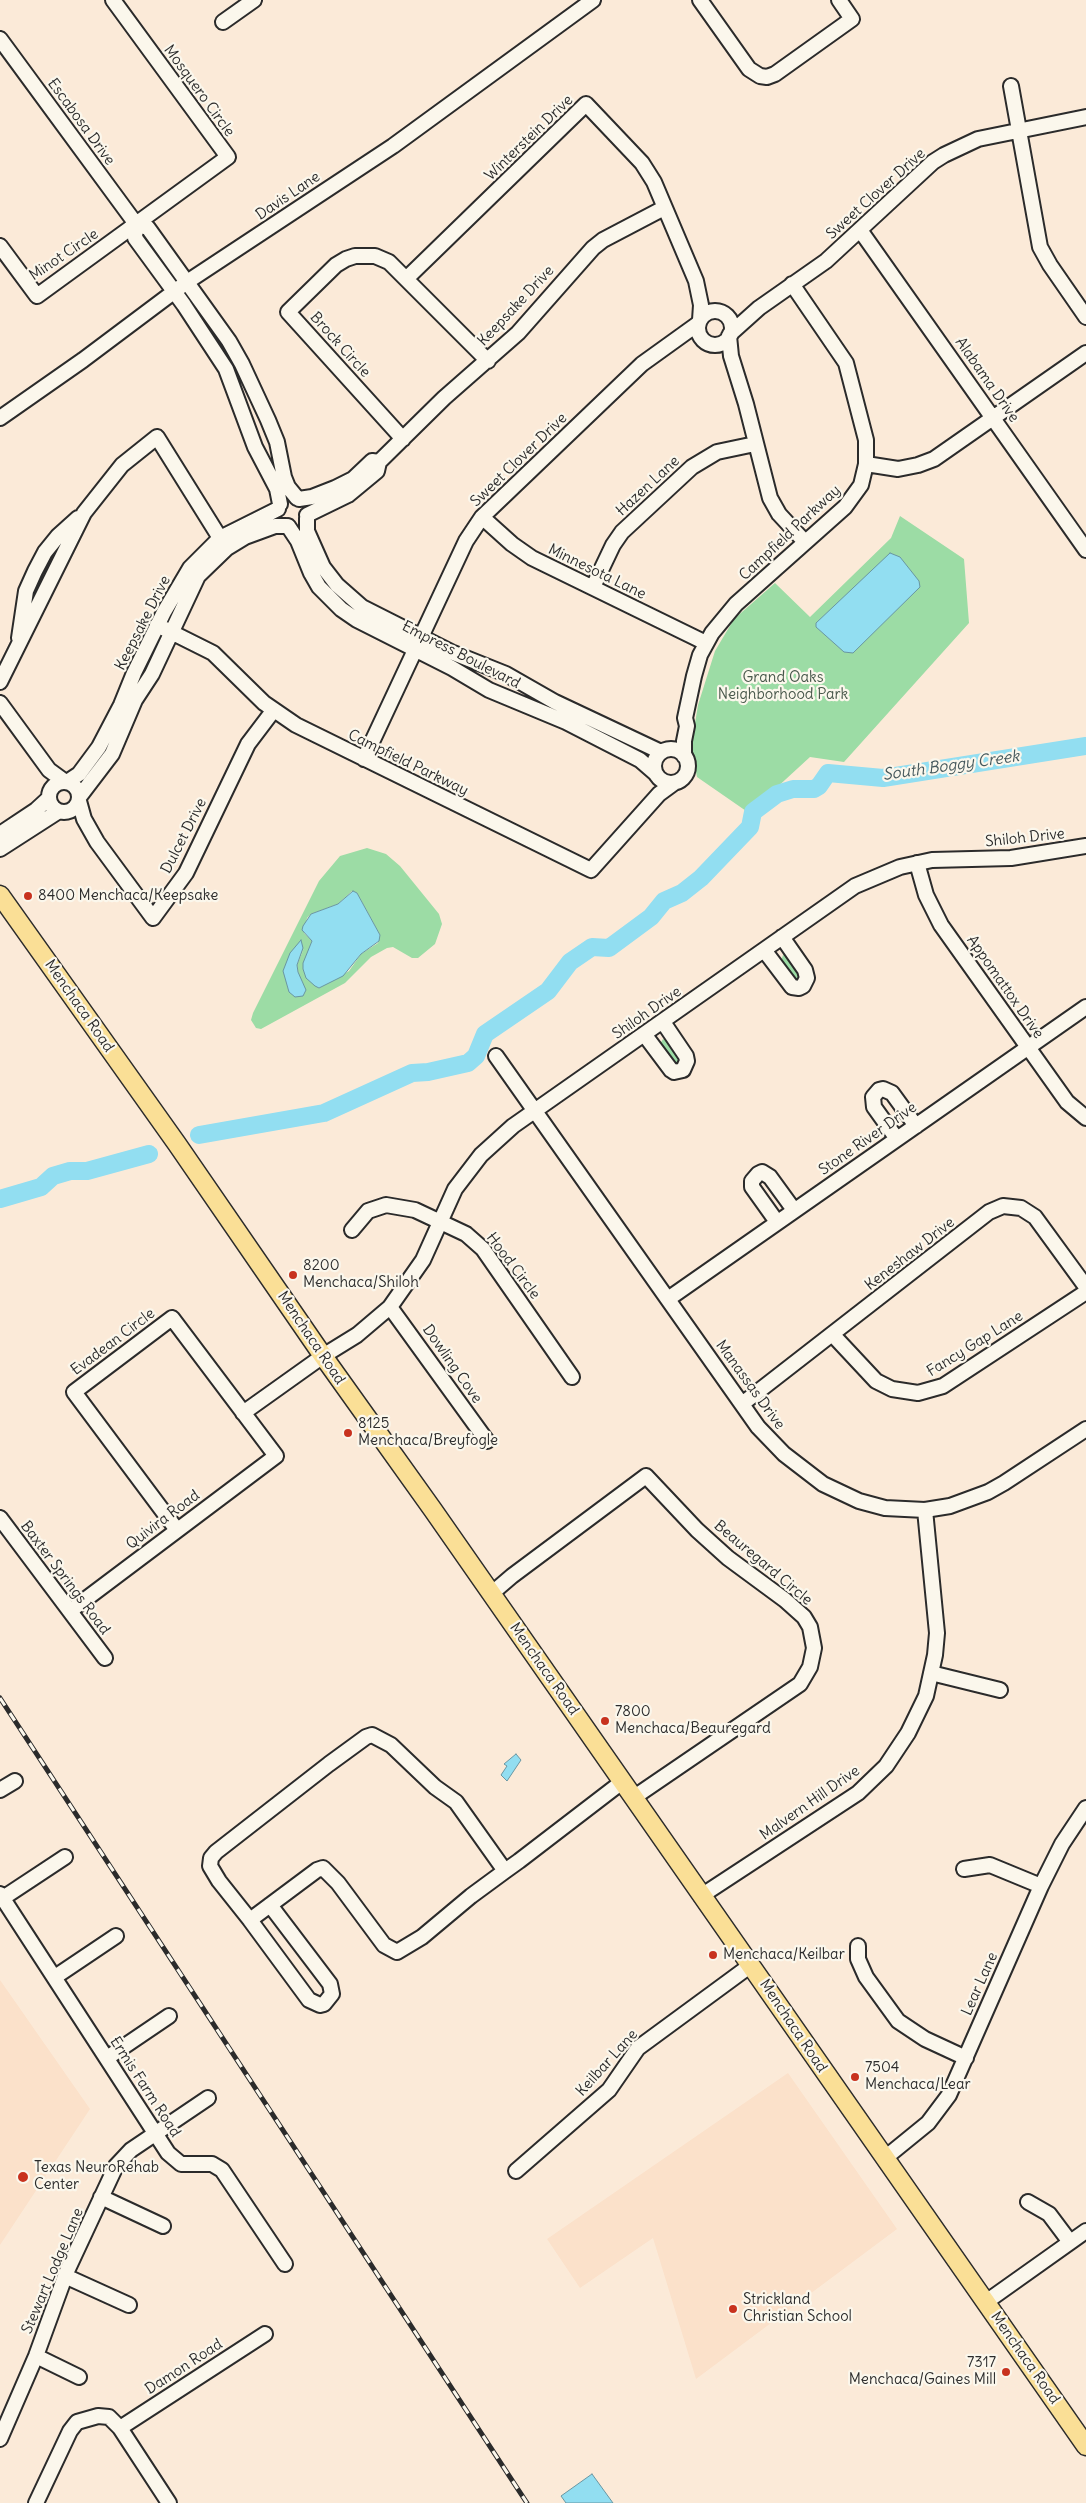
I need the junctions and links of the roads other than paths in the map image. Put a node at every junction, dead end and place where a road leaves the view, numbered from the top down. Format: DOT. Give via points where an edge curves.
graph roads {
  1 [pos="113,0"];
  2 [pos="254,0"];
  3 [pos="593,0"];
  4 [pos="700,0"];
  5 [pos="839,0"];
  6 [pos="223,22"];
  7 [pos="0,40"];
  8 [pos="6,59"];
  9 [pos="1011,86"];
  10 [pos="1086,117"];
  11 [pos="1019,129"];
  12 [pos="664,208"];
  13 [pos="136,224"];
  14 [pos="860,230"];
  15 [pos="0,246"];
  16 [pos="407,278"];
  17 [pos="696,281"];
  18 [pos="187,282"];
  19 [pos="792,284"];
  20 [pos="174,291"];
  21 [pos="759,308"];
  22 [pos="722,313"];
  23 [pos="1086,317"];
  24 [pos="699,321"];
  25 [pos="730,335"];
  26 [pos="708,343"];
  27 [pos="668,347"];
  28 [pos="1086,353"];
  29 [pos="488,361"];
  30 [pos="736,375"];
  31 [pos="994,417"];
  32 [pos="0,418"];
  33 [pos="402,439"];
  34 [pos="756,444"];
  35 [pos="379,462"];
  36 [pos="866,464"];
  37 [pos="298,498"];
  38 [pos="279,507"];
  39 [pos="307,517"];
  40 [pos="482,517"];
  41 [pos="287,526"];
  42 [pos="220,538"];
  43 [pos="805,542"];
  44 [pos="1086,550"];
  45 [pos="593,587"];
  46 [pos="157,625"];
  47 [pos="173,632"];
  48 [pos="417,643"];
  49 [pos="706,643"];
  50 [pos="0,682"];
  51 [pos="0,703"];
  52 [pos="273,711"];
  53 [pos="685,718"];
  54 [pos="662,752"];
  55 [pos="35,753"];
  56 [pos="684,756"];
  57 [pos="364,759"];
  58 [pos="655,774"];
  59 [pos="66,782"];
  60 [pos="674,783"];
  61 [pos="49,795"];
  62 [pos="79,798"];
  63 [pos="62,812"];
  64 [pos="643,812"];
  65 [pos="0,834"];
  66 [pos="97,842"];
  67 [pos="1086,846"];
  68 [pos="0,849"];
  69 [pos="917,863"];
  70 [pos="0,894"];
  71 [pos="782,938"];
  72 [pos="764,950"];
  73 [pos="1086,1007"];
  74 [pos="663,1022"];
  75 [pos="644,1034"];
  76 [pos="1028,1048"];
  77 [pos="496,1056"];
  78 [pos="536,1110"];
  79 [pos="1086,1118"];
  80 [pos="916,1126"];
  81 [pos="896,1139"];
  82 [pos="794,1210"];
  83 [pos="440,1220"];
  84 [pos="776,1222"];
  85 [pos="352,1230"];
  86 [pos="1086,1288"];
  87 [pos="1086,1292"];
  88 [pos="668,1299"];
  89 [pos="390,1307"];
  90 [pos="833,1335"];
  91 [pos="323,1356"];
  92 [pos="572,1377"];
  93 [pos="742,1404"];
  94 [pos="243,1413"];
  95 [pos="1086,1429"];
  96 [pos="487,1441"];
  97 [pos="276,1456"];
  98 [pos="925,1510"];
  99 [pos="0,1518"];
  100 [pos="177,1530"];
  101 [pos="491,1594"];
  102 [pos="70,1611"];
  103 [pos="105,1658"];
  104 [pos="931,1673"];
  105 [pos="1000,1690"];
  106 [pos="15,1781"];
  107 [pos="622,1782"];
  108 [pos="0,1790"];
  109 [pos="633,1798"];
  110 [pos="1086,1808"];
  111 [pos="65,1857"];
  112 [pos="964,1869"];
  113 [pos="505,1871"];
  114 [pos="1041,1886"];
  115 [pos="1,1896"];
  116 [pos="701,1896"];
  117 [pos="270,1906"];
  118 [pos="250,1920"];
  119 [pos="116,1936"];
  120 [pos="858,1946"];
  121 [pos="751,1965"];
  122 [pos="55,1978"];
  123 [pos="168,2016"];
  124 [pos="107,2058"];
  125 [pos="966,2058"];
  126 [pos="208,2098"];
  127 [pos="156,2133"];
  128 [pos="885,2158"];
  129 [pos="516,2171"];
  130 [pos="101,2197"];
  131 [pos="1028,2202"];
  132 [pos="163,2226"];
  133 [pos="1086,2231"];
  134 [pos="1070,2242"];
  135 [pos="285,2264"];
  136 [pos="65,2276"];
  137 [pos="986,2302"];
  138 [pos="129,2305"];
  139 [pos="265,2334"];
  140 [pos="36,2356"];
  141 [pos="79,2377"];
  142 [pos="120,2428"];
  143 [pos="0,2439"];
  144 [pos="1086,2446"];
  145 [pos="36,2503"];
  146 [pos="169,2503"];
  1 -- 13 [label="street, Mosquero Circle" via="228,157"];
  2 -- 6 [label="street"];
  3 -- 18 [label="street, Davis Lane" via="393,146"];
  4 -- 5 [label="street" via="749,69 760,76 775,74 852,19"];
  7 -- 8 [label="street, Escabosa Drive"];
  8 -- 13 [label="street, Escabosa Drive"];
  9 -- 11 [label="street"];
  10 -- 11 [label="street, Sweet Clover Drive"];
  11 -- 14 [label="street, Sweet Clover Drive" via="978,139 944,155"];
  11 -- 23 [label="street" via="1040,247"];
  12 -- 16 [label="street, Winterstein Drive" via="645,168 586,104"];
  12 -- 17 [label="street, Winterstein Drive"];
  12 -- 29 [label="street, Keepsake Drive" via="593,248 518,333"];
  13 -- 15 [label="street, Minot Circle" via="37,296"];
  13 -- 18 [label="street, Escabosa Drive" via="148,228"];
  13 -- 20 [label="street, Escabosa Drive" via="135,238"];
  14 -- 19 [label="street, Sweet Clover Drive" via="826,261"];
  14 -- 31 [label="street, Alabama Drive"];
  16 -- 29 [label="street, Brock Circle"];
  16 -- 33 [label="street, Brock Circle" via="382,258 367,255 350,257 336,265 288,312"];
  17 -- 22 [label="street, Winterstein Drive"];
  17 -- 24 [label="street, Winterstein Drive" via="701,305"];
  18 -- 20 [label="street, Davis Lane"];
  18 -- 37 [label="street" via="242,364 277,442 288,487"];
  19 -- 21 [label="street, Sweet Clover Drive"];
  19 -- 36 [label="street, Campfield Parkway" via="846,363 866,440"];
  20 -- 32 [label="street, Davis Lane"];
  20 -- 38 [label="street" via="226,368 255,447 277,489"];
  21 -- 22 [label="street, Sweet Clover Drive"];
  21 -- 25 [label="street, Sweet Clover Drive"];
  22 -- 24 [label="street" via="707,313"];
  22 -- 25 [label="street" via="730,322"];
  24 -- 26 [label="street" via="699,334"];
  24 -- 27 [label="street, Sweet Clover Drive"];
  25 -- 26 [label="street" via="721,343"];
  25 -- 30 [label="street"];
  26 -- 27 [label="street, Sweet Clover Drive" via="685,342"];
  26 -- 30 [label="street"];
  27 -- 40 [label="street, Sweet Clover Drive" via="642,364"];
  28 -- 31 [label="street"];
  29 -- 33 [label="street, Keepsake Drive"];
  30 -- 34 [label="street"];
  31 -- 36 [label="street" via="944,453 924,463 898,469"];
  31 -- 44 [label="street, Alabama Drive"];
  33 -- 35 [label="street, Keepsake Drive"];
  34 -- 43 [label="street" via="774,506"];
  34 -- 45 [label="street, Hazen Lane" via="717,452 692,467 622,532"];
  35 -- 37 [label="street, Keepsake Drive" via="372,461 343,485 319,495"];
  35 -- 39 [label="street, Keepsake Drive" via="377,472 360,487"];
  36 -- 43 [label="street, Campfield Parkway" via="851,500"];
  37 -- 38 [label="street" via="288,498"];
  37 -- 39 [label="street" via="307,508"];
  38 -- 41 [label="street" via="279,519"];
  38 -- 42 [label="street, Keepsake Drive"];
  39 -- 41 [label="street" via="300,525"];
  39 -- 48 [label="street, Empress Boulevard" via="307,531 313,548 337,585 362,607"];
  40 -- 45 [label="street, Minnesota Lane" via="521,552"];
  40 -- 48 [label="street, Sweet Clover Drive" via="466,541"];
  41 -- 47 [label="street, Keepsake Drive" via="275,526 245,537 210,562 188,594"];
  41 -- 48 [label="street, Empress Boulevard" via="327,596 357,620"];
  42 -- 46 [label="street, Keepsake Drive" via="190,568"];
  42 -- 50 [label="street" via="158,437 122,466 84,513 45,552 26,591 19,641"];
  43 -- 49 [label="street, Campfield Parkway" via="726,615"];
  45 -- 49 [label="street, Minnesota Lane"];
  46 -- 47 [label="street, Campfield Parkway"];
  46 -- 59 [label="street, Keepsake Drive" via="99,747 79,774"];
  47 -- 52 [label="street, Campfield Parkway" via="213,653"];
  47 -- 62 [label="street, Keepsake Drive" via="135,700 112,754"];
  48 -- 54 [label="street, Empress Boulevard" via="499,670 555,702"];
  48 -- 57 [label="street, Sweet Clover Drive"];
  48 -- 58 [label="street, Empress Boulevard" via="489,690 566,722 640,760"];
  49 -- 53 [label="street, Campfield Parkway" via="694,676"];
  51 -- 55 [label="street"];
  52 -- 57 [label="street, Campfield Parkway"];
  52 -- 66 [label="street, Dulcet Drive" via="248,744 186,873 153,918"];
  53 -- 54 [label="street, Campfield Parkway" via="676,737"];
  53 -- 56 [label="street, Campfield Parkway"];
  54 -- 56 [label="street" via="675,750"];
  54 -- 58 [label="street" via="655,759"];
  55 -- 59 [label="street" via="49,770"];
  55 -- 61 [label="street"];
  56 -- 60 [label="street" via="687,772"];
  57 -- 64 [label="street, Campfield Parkway" via="591,870"];
  58 -- 60 [label="street" via="663,782"];
  58 -- 64 [label="street, Campfield Parkway" via="652,792"];
  59 -- 61 [label="street" via="53,786"];
  59 -- 62 [label="street" via="76,786"];
  60 -- 64 [label="street, Campfield Parkway"];
  61 -- 63 [label="street" via="51,805"];
  61 -- 65 [label="street" via="36,810"];
  62 -- 63 [label="street" via="74,809"];
  62 -- 66 [label="street, Dulcet Drive" via="84,819"];
  63 -- 66 [label="street, Dulcet Drive"];
  63 -- 68 [label="street"];
  67 -- 69 [label="street, Shiloh Drive" via="1019,858 947,859"];
  69 -- 71 [label="street, Shiloh Drive" via="868,879"];
  69 -- 76 [label="street, Appomattox Drive" via="926,895 941,925"];
  70 -- 91 [label="main road, Menchaca Road" via="183,1151"];
  71 -- 72 [label="street, Shiloh Drive"];
  71 -- 72 [label="street" via="805,970 807,978 803,986 792,987"];
  72 -- 74 [label="street, Shiloh Drive"];
  73 -- 76 [label="street, Stone River Drive"];
  74 -- 75 [label="street, Shiloh Drive"];
  74 -- 75 [label="street" via="686,1056 688,1061 684,1070 671,1070"];
  75 -- 78 [label="street, Shiloh Drive"];
  76 -- 79 [label="street, Appomattox Drive" via="1067,1102"];
  76 -- 80 [label="street, Stone River Drive"];
  77 -- 78 [label="street, Manassas Drive"];
  78 -- 83 [label="street, Shiloh Drive" via="512,1126 481,1155 455,1190"];
  78 -- 88 [label="street, Manassas Drive"];
  80 -- 81 [label="street, Stone River Drive"];
  80 -- 81 [label="street" via="892,1094 879,1090 873,1097 874,1107"];
  81 -- 82 [label="street, Stone River Drive"];
  82 -- 84 [label="street, Stone River Drive"];
  82 -- 84 [label="street" via="770,1177 762,1172 758,1174 752,1181 752,1187"];
  83 -- 85 [label="street, Hood Circle" via="405,1207 386,1204 368,1211"];
  83 -- 89 [label="street, Shiloh Drive" via="423,1260"];
  83 -- 92 [label="street, Hood Circle" via="466,1234 483,1249"];
  84 -- 88 [label="street, Stone River Drive"];
  86 -- 90 [label="street, Keneshaw Drive" via="1036,1217 1021,1208 1003,1206 989,1212"];
  87 -- 90 [label="street, Fancy Gap Lane" via="942,1386 918,1393 892,1389 876,1380"];
  88 -- 93 [label="street, Manassas Drive"];
  89 -- 91 [label="street, Shiloh Drive" via="364,1330"];
  89 -- 96 [label="street, Dowling Cove"];
  90 -- 93 [label="street, Keneshaw Drive"];
  91 -- 94 [label="street, Shiloh Drive"];
  91 -- 101 [label="main road, Menchaca Road"];
  93 -- 98 [label="street, Manassas Drive" via="773,1444 823,1484 873,1505"];
  94 -- 97 [label="street, Evadean Circle"];
  94 -- 100 [label="street, Evadean Circle" via="172,1318 74,1392"];
  95 -- 98 [label="street, Manassas Drive" via="988,1492 950,1506"];
  97 -- 100 [label="street, Quivira Road"];
  98 -- 104 [label="street, Malvern Hill Drive" via="936,1614"];
  99 -- 102 [label="street, Baxter Springs Road"];
  100 -- 102 [label="street, Quivira Road"];
  101 -- 107 [label="main road, Menchaca Road"];
  101 -- 109 [label="street, Beauregard Circle" via="646,1476 728,1558 804,1617 810,1627 814,1648 810,1667 800,1684"];
  102 -- 103 [label="street, Baxter Springs Road"];
  104 -- 105 [label="street"];
  104 -- 116 [label="street, Malvern Hill Drive" via="926,1696 908,1733 874,1778 847,1801"];
  106 -- 108 [label="street"];
  107 -- 109 [label="main road, Menchaca Road"];
  107 -- 113 [label="street"];
  109 -- 116 [label="main road, Menchaca Road"];
  110 -- 114 [label="street, Lear Lane" via="1062,1844"];
  111 -- 115 [label="street"];
  112 -- 114 [label="street" via="990,1865"];
  113 -- 117 [label="street" via="422,1937 396,1952 384,1945 338,1882 323,1868"];
  113 -- 118 [label="street" via="456,1802 391,1744 372,1736 366,1737 294,1790 211,1858 210,1866 218,1881"];
  114 -- 125 [label="street, Lear Lane"];
  115 -- 122 [label="street, Ermis Farm Road"];
  116 -- 121 [label="main road, Menchaca Road"];
  117 -- 118 [label="street"];
  117 -- 118 [label="street" via="330,1984 332,1994 324,2004 309,2000"];
  119 -- 122 [label="street"];
  120 -- 125 [label="street" via="858,1959 866,1978 894,2017 916,2034"];
  121 -- 128 [label="main road, Menchaca Road"];
  121 -- 129 [label="street, Keilbar Lane" via="638,2048 609,2090"];
  122 -- 124 [label="street, Ermis Farm Road"];
  123 -- 124 [label="street"];
  124 -- 127 [label="street, Ermis Farm Road"];
  125 -- 128 [label="street, Lear Lane" via="937,2114"];
  126 -- 127 [label="street, Stewart Lodge Lane"];
  127 -- 130 [label="street, Stewart Lodge Lane" via="124,2156"];
  127 -- 135 [label="street, Ermis Farm Road" via="177,2163 212,2164 222,2170"];
  128 -- 137 [label="main road, Menchaca Road"];
  130 -- 132 [label="street"];
  130 -- 136 [label="street, Stewart Lodge Lane"];
  131 -- 134 [label="street" via="1049,2214"];
  133 -- 134 [label="street"];
  134 -- 137 [label="street"];
  136 -- 138 [label="street"];
  136 -- 140 [label="street, Stewart Lodge Lane"];
  137 -- 144 [label="main road, Menchaca Road"];
  139 -- 142 [label="street, Damon Road"];
  140 -- 141 [label="street"];
  140 -- 143 [label="street, Stewart Lodge Lane"];
  142 -- 145 [label="street" via="109,2417 77,2422"];
  142 -- 146 [label="street"];
}
